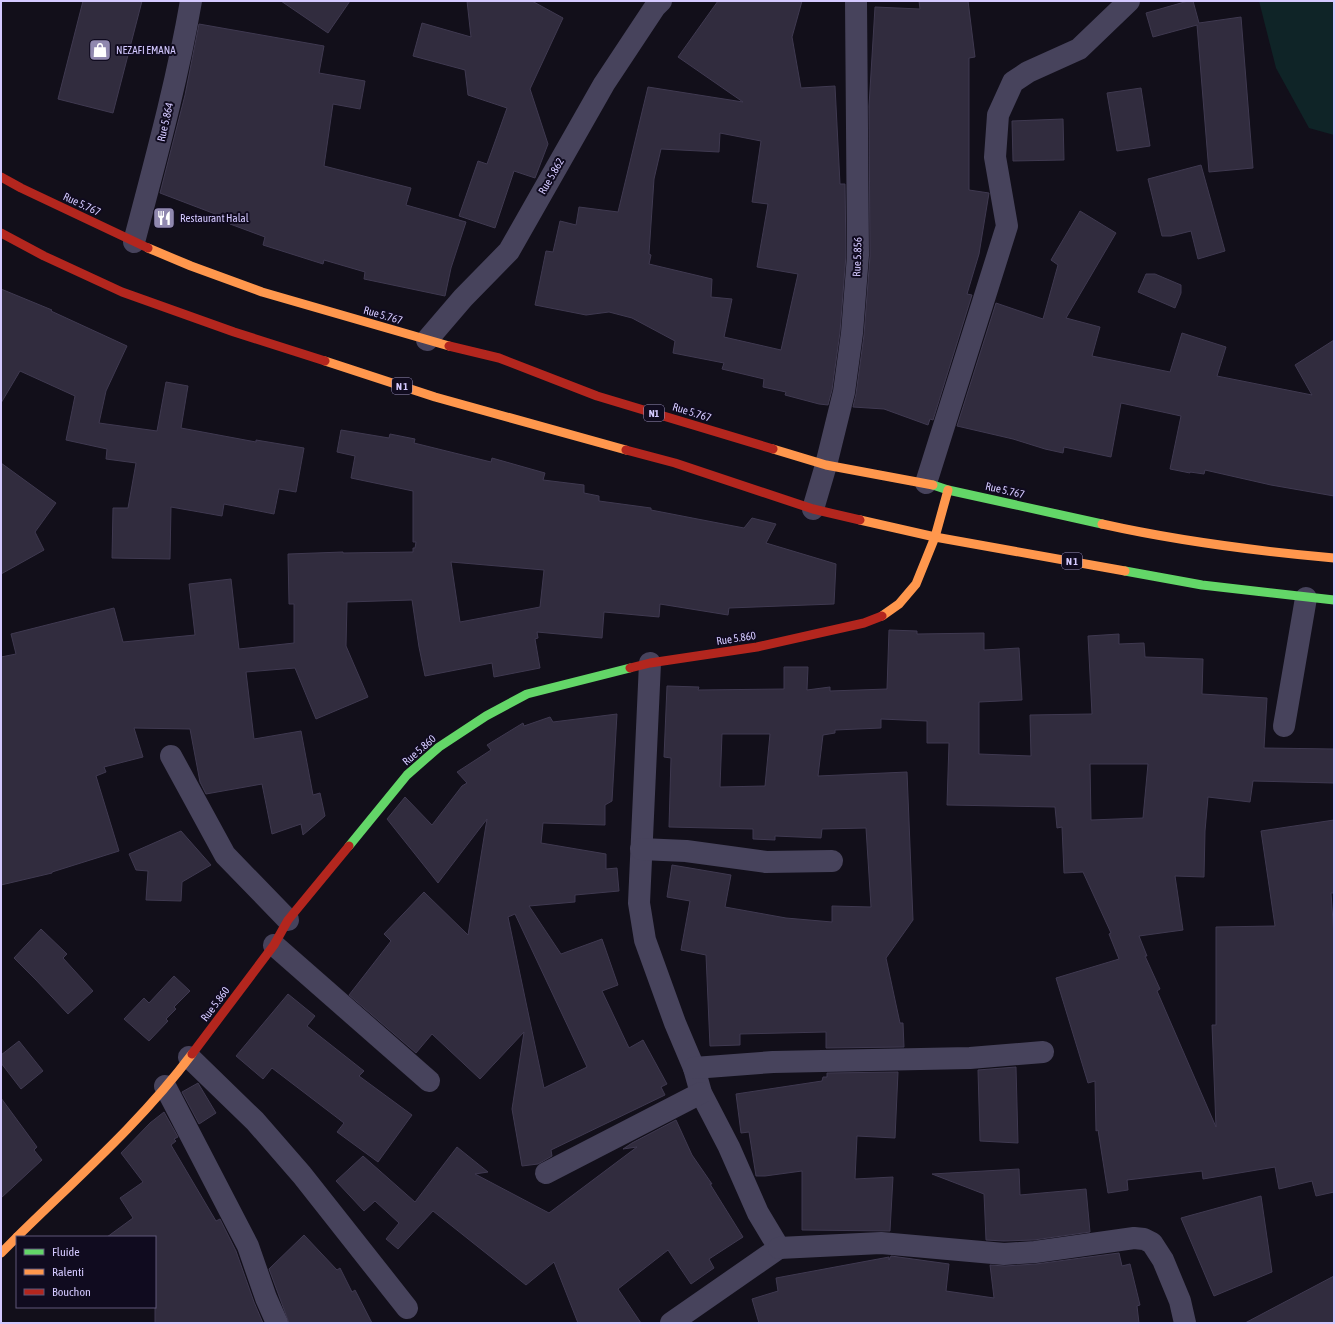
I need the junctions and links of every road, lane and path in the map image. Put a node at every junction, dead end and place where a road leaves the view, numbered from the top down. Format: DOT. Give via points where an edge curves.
graph roads {
  1 [pos="191,1"];
  2 [pos="661,1"];
  3 [pos="856,1"];
  4 [pos="1129,1"];
  5 [pos="1,177"];
  6 [pos="1,233"];
  7 [pos="134,242"];
  8 [pos="427,340"];
  9 [pos="826,465"];
  10 [pos="926,483"];
  11 [pos="948,490"];
  12 [pos="813,509"];
  13 [pos="935,537"];
  14 [pos="1334,558"];
  15 [pos="1306,598"];
  16 [pos="1334,600"];
  17 [pos="650,663"];
  18 [pos="1284,726"];
  19 [pos="171,756"];
  20 [pos="641,849"];
  21 [pos="832,861"];
  22 [pos="288,920"];
  23 [pos="274,945"];
  24 [pos="1043,1052"];
  25 [pos="189,1057"];
  26 [pos="694,1068"];
  27 [pos="429,1081"];
  28 [pos="165,1086"];
  29 [pos="701,1093"];
  30 [pos="546,1173"];
  31 [pos="18,1236"];
  32 [pos="16,1238"];
  33 [pos="779,1248"];
  34 [pos="1,1253"];
  35 [pos="407,1308"];
  36 [pos="277,1323"];
  37 [pos="671,1323"];
  38 [pos="1185,1323"];
  1 -- 7 [label="street, Rue 5.864" via="183,49"];
  2 -- 8 [label="street, Rue 5.862" via="604,84 509,252 463,298"];
  3 -- 9 [label="street, Rue 5.856" via="858,255 844,392"];
  4 -- 10 [label="street" via="1079,49 1028,72 1014,82 998,115 994,157 1007,226"];
  5 -- 7 [label="main road, Rue 5.767 / N1"];
  6 -- 12 [label="main road, N 1" via="122,292 234,332 435,396 675,463"];
  7 -- 8 [label="main road, Rue 5.767 / N1" via="262,292"];
  8 -- 9 [label="main road, Rue 5.767 / N1" via="499,358 597,396"];
  9 -- 10 [label="main road, Rue 5.767 / N1"];
  9 -- 12 [label="street, Rue 5.856"];
  10 -- 11 [label="main road, Rue 5.767 / N1"];
  11 -- 13 [label="main road, Rue 5.860"];
  11 -- 14 [label="main road, Rue 5.767 / N1" via="1145,534"];
  12 -- 13 [label="main road, N 1"];
  13 -- 15 [label="main road, N 1" via="1202,585"];
  13 -- 17 [label="main road, Rue 5.860" via="916,584 899,604 882,616 864,623 757,647"];
  15 -- 16 [label="main road, N 1"];
  15 -- 18 [label="street"];
  17 -- 20 [label="street"];
  17 -- 22 [label="main road, Rue 5.860" via="527,694 486,716 439,747 407,775"];
  19 -- 22 [label="street" via="225,855"];
  20 -- 21 [label="street" via="686,851 766,862"];
  20 -- 26 [label="street" via="639,903 645,940"];
  22 -- 23 [label="main road, Rue 5.860"];
  23 -- 25 [label="main road, Rue 5.860"];
  23 -- 27 [label="street"];
  24 -- 26 [label="street" via="970,1058 773,1062"];
  25 -- 28 [label="main road, Rue 5.860"];
  25 -- 35 [label="street" via="255,1121 297,1169"];
  26 -- 29 [label="street"];
  28 -- 31 [label="main road, Rue 5.860" via="131,1126"];
  28 -- 36 [label="street" via="248,1246"];
  29 -- 30 [label="street"];
  29 -- 33 [label="street" via="729,1147 758,1213"];
  32 -- 34 [label="main road, Rue 5.860"];
  33 -- 37 [label="street"];
  33 -- 38 [label="street" via="881,1243 1004,1254 1134,1238 1144,1239 1152,1242 1163,1260 1180,1301"];
}
